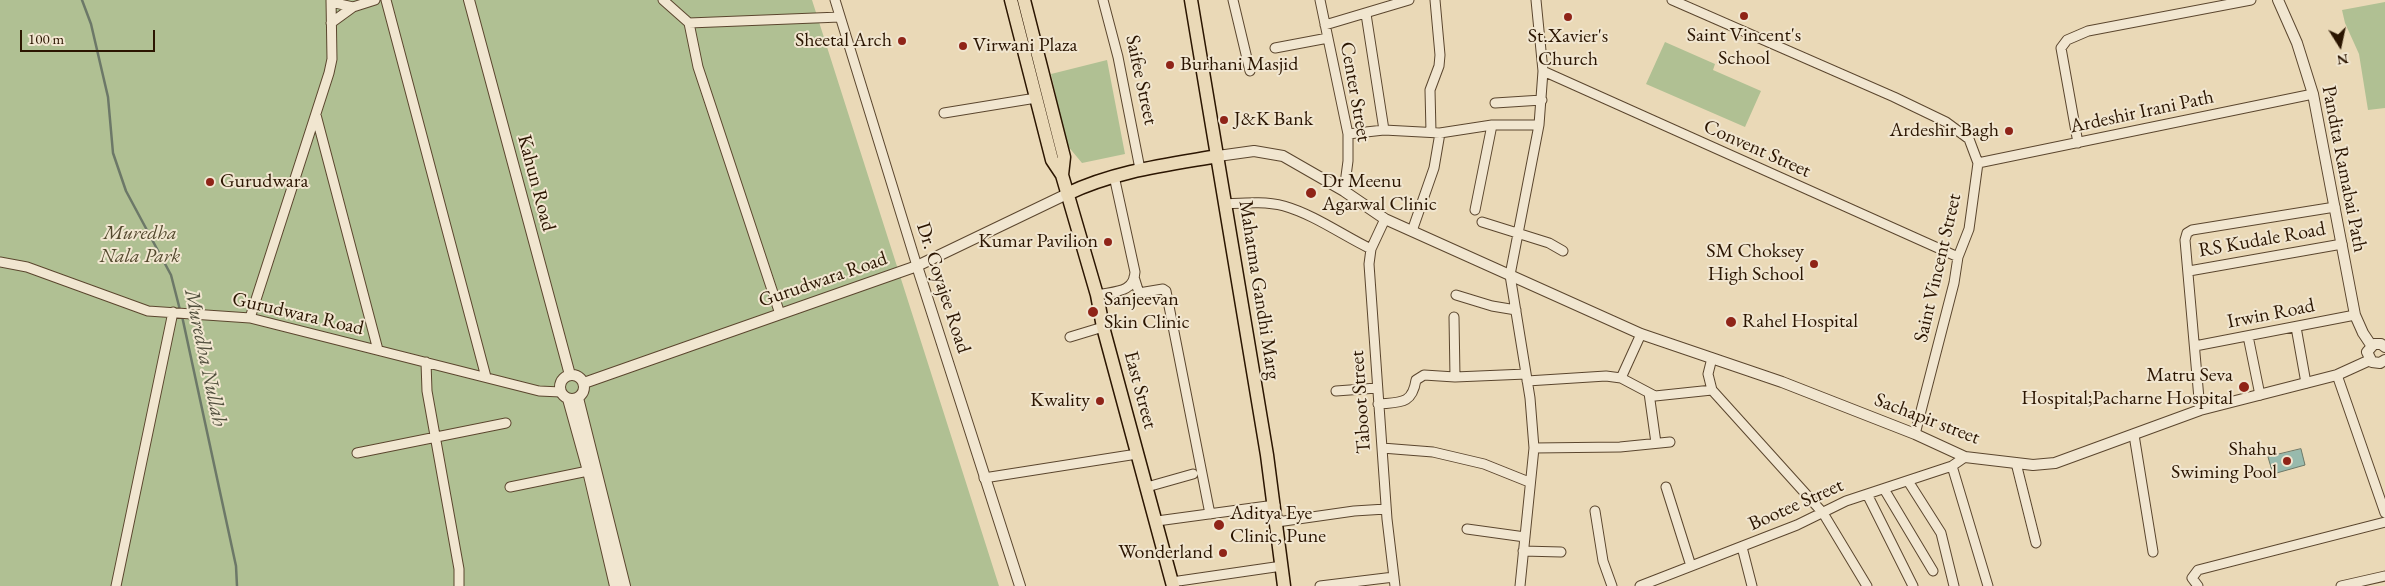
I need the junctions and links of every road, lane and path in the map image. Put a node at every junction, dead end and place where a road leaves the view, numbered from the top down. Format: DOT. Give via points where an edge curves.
graph roads {
  1 [pos="375,0"];
  2 [pos="386,0"];
  3 [pos="469,0"];
  4 [pos="663,0"];
  5 [pos="835,0"];
  6 [pos="1011,0"];
  7 [pos="1024,0"];
  8 [pos="1103,0"];
  9 [pos="1191,0"];
  10 [pos="1233,0"];
  11 [pos="1320,0"];
  12 [pos="1409,0"];
  13 [pos="1435,0"];
  14 [pos="1536,0"];
  15 [pos="1672,0"];
  16 [pos="2251,0"];
  17 [pos="2278,0"];
  18 [pos="331,1"];
  19 [pos="353,7"];
  20 [pos="1366,14"];
  21 [pos="840,17"];
  22 [pos="331,23"];
  23 [pos="689,23"];
  24 [pos="1325,25"];
  25 [pos="1328,38"];
  26 [pos="1275,48"];
  27 [pos="1250,71"];
  28 [pos="1543,71"];
  29 [pos="2313,94"];
  30 [pos="1036,98"];
  31 [pos="1542,100"];
  32 [pos="1495,103"];
  33 [pos="944,113"];
  34 [pos="316,115"];
  35 [pos="1492,125"];
  36 [pos="1540,125"];
  37 [pos="1384,130"];
  38 [pos="1436,133"];
  39 [pos="1348,134"];
  40 [pos="2078,143"];
  41 [pos="1218,156"];
  42 [pos="1978,163"];
  43 [pos="1140,169"];
  44 [pos="1062,175"];
  45 [pos="1114,176"];
  46 [pos="1344,191"];
  47 [pos="1068,194"];
  48 [pos="1226,204"];
  49 [pos="2335,207"];
  50 [pos="1475,210"];
  51 [pos="1385,219"];
  52 [pos="1482,222"];
  53 [pos="1412,231"];
  54 [pos="1517,234"];
  55 [pos="2342,244"];
  56 [pos="1371,249"];
  57 [pos="1563,251"];
  58 [pos="1958,257"];
  59 [pos="0,262"];
  60 [pos="917,266"];
  61 [pos="2189,271"];
  62 [pos="1510,275"];
  63 [pos="1134,277"];
  64 [pos="1097,295"];
  65 [pos="1456,295"];
  66 [pos="1516,310"];
  67 [pos="176,313"];
  68 [pos="780,314"];
  69 [pos="2355,315"];
  70 [pos="1454,317"];
  71 [pos="250,318"];
  72 [pos="1104,327"];
  73 [pos="2296,327"];
  74 [pos="1641,334"];
  75 [pos="2248,336"];
  76 [pos="1070,337"];
  77 [pos="2371,345"];
  78 [pos="2195,346"];
  79 [pos="2385,347"];
  80 [pos="378,350"];
  81 [pos="1712,358"];
  82 [pos="2370,360"];
  83 [pos="2384,361"];
  84 [pos="426,362"];
  85 [pos="2337,374"];
  86 [pos="570,375"];
  87 [pos="1455,377"];
  88 [pos="1527,377"];
  89 [pos="486,378"];
  90 [pos="1621,378"];
  91 [pos="584,383"];
  92 [pos="2306,383"];
  93 [pos="1377,388"];
  94 [pos="1712,390"];
  95 [pos="1336,391"];
  96 [pos="1649,393"];
  97 [pos="2260,395"];
  98 [pos="569,396"];
  99 [pos="1378,404"];
  100 [pos="2200,410"];
  101 [pos="506,424"];
  102 [pos="1915,434"];
  103 [pos="2134,435"];
  104 [pos="435,437"];
  105 [pos="1670,442"];
  106 [pos="1656,443"];
  107 [pos="1382,448"];
  108 [pos="1534,448"];
  109 [pos="357,453"];
  110 [pos="1137,454"];
  111 [pos="1965,457"];
  112 [pos="2016,463"];
  113 [pos="1952,466"];
  114 [pos="588,471"];
  115 [pos="1193,474"];
  116 [pos="984,478"];
  117 [pos="1908,480"];
  118 [pos="1529,482"];
  119 [pos="2381,486"];
  120 [pos="510,487"];
  121 [pos="1147,487"];
  122 [pos="1666,487"];
  123 [pos="1884,488"];
  124 [pos="1867,494"];
  125 [pos="1275,505"];
  126 [pos="1386,509"];
  127 [pos="1595,511"];
  128 [pos="1823,513"];
  129 [pos="2385,513"];
  130 [pos="1210,514"];
  131 [pos="1157,521"];
  132 [pos="1276,522"];
  133 [pos="2385,522"];
  134 [pos="1467,529"];
  135 [pos="1525,537"];
  136 [pos="2036,543"];
  137 [pos="1742,548"];
  138 [pos="1523,551"];
  139 [pos="1561,552"];
  140 [pos="2153,552"];
  141 [pos="1282,566"];
  142 [pos="1691,566"];
  143 [pos="1932,570"];
  144 [pos="2385,576"];
  145 [pos="1394,582"];
  146 [pos="1173,584"];
  147 [pos="116,586"];
  148 [pos="459,586"];
  149 [pos="615,586"];
  150 [pos="625,586"];
  151 [pos="1020,586"];
  152 [pos="1284,586"];
  153 [pos="1320,586"];
  154 [pos="1520,586"];
  155 [pos="1612,586"];
  156 [pos="1640,586"];
  157 [pos="1752,586"];
  158 [pos="1867,586"];
  159 [pos="1913,586"];
  160 [pos="1954,586"];
  161 [pos="1988,586"];
  162 [pos="2198,586"];
  163 [pos="2341,586"];
  1 -- 19 [label="street"];
  2 -- 89 [label="street"];
  3 -- 86 [label="street, Kahun Road"];
  4 -- 23 [label="street"];
  5 -- 21 [label="street, Dr. Coyajee Road"];
  6 -- 30 [label="main road, East Street"];
  7 -- 44 [label="main road, East Street" via="1064,156"];
  8 -- 43 [label="street, Saifee Street"];
  9 -- 41 [label="main road, Mahatma Gandhi Marg"];
  10 -- 27 [label="street"];
  11 -- 24 [label="street, Center Street"];
  12 -- 20 [label="street"];
  13 -- 38 [label="street" via="1440,56 1430,90"];
  14 -- 28 [label="street"];
  15 -- 42 [label="street, Saint Vincent Street" via="1946,122 1969,139"];
  16 -- 40 [label="street" via="2078,35 2067,40 2061,48"];
  17 -- 29 [label="street, Pandita Ramabai Path" via="2297,43"];
  18 -- 19 [label="street"];
  18 -- 22 [label="street"];
  19 -- 22 [label="street"];
  20 -- 24 [label="street"];
  20 -- 37 [label="street"];
  21 -- 23 [label="street"];
  21 -- 60 [label="street, Dr. Coyajee Road"];
  22 -- 34 [label="street" via="330,74"];
  23 -- 68 [label="street" via="698,67"];
  24 -- 25 [label="street, Center Street"];
  25 -- 26 [label="street"];
  25 -- 39 [label="street, Center Street"];
  28 -- 31 [label="street"];
  28 -- 58 [label="street, Convent Street"];
  29 -- 40 [label="street, Ardeshir Irani Path"];
  29 -- 49 [label="street, Pandita Ramabai Path"];
  30 -- 33 [label="street"];
  30 -- 44 [label="main road, East Street" via="1052,160"];
  31 -- 32 [label="street"];
  31 -- 36 [label="street"];
  34 -- 71 [label="street"];
  34 -- 80 [label="street"];
  35 -- 36 [label="street"];
  35 -- 38 [label="street"];
  35 -- 50 [label="street"];
  36 -- 54 [label="street"];
  37 -- 38 [label="street"];
  37 -- 39 [label="street"];
  38 -- 53 [label="street" via="1434,168"];
  39 -- 46 [label="street, Center Street"];
  40 -- 42 [label="street, Ardeshir Irani Path"];
  41 -- 43 [label="main road"];
  41 -- 46 [label="street" via="1254,151 1282,156"];
  41 -- 48 [label="main road, Mahatma Gandhi Marg"];
  42 -- 58 [label="street, Saint Vincent Street" via="1969,228"];
  43 -- 45 [label="main road"];
  44 -- 47 [label="main road, East Street"];
  45 -- 47 [label="main road" via="1093,181"];
  45 -- 63 [label="street"];
  46 -- 51 [label="street"];
  47 -- 60 [label="street, Gurudwara Road"];
  47 -- 64 [label="main road, East Street"];
  48 -- 56 [label="street" via="1256,202 1283,206 1316,218"];
  48 -- 125 [label="main road, Mahatma Gandhi Marg"];
  49 -- 55 [label="street, Pandita Ramabai Path"];
  49 -- 61 [label="street" via="2192,230 2185,240"];
  51 -- 53 [label="street"];
  51 -- 56 [label="street, Taboot Street"];
  52 -- 54 [label="street"];
  53 -- 62 [label="street"];
  54 -- 57 [label="street" via="1549,243"];
  54 -- 62 [label="street"];
  55 -- 61 [label="street, RS Kudale Road"];
  55 -- 69 [label="street, Pandita Ramabai Path"];
  56 -- 93 [label="street, Taboot Street"];
  58 -- 102 [label="street, Saint Vincent Street"];
  59 -- 67 [label="street, Gurudwara Road" via="27,267 148,311"];
  60 -- 68 [label="street, Gurudwara Road"];
  60 -- 116 [label="street, Dr. Coyajee Road"];
  61 -- 78 [label="street"];
  62 -- 66 [label="street"];
  62 -- 74 [label="street, Sachapir street"];
  63 -- 64 [label="street" via="1128,288"];
  63 -- 130 [label="street" via="1139,293 1166,291"];
  64 -- 72 [label="main road, East Street"];
  65 -- 66 [label="street"];
  66 -- 88 [label="street"];
  67 -- 71 [label="street, Gurudwara Road" via="200,312"];
  67 -- 147 [label="street"];
  68 -- 91 [label="street, Gurudwara Road"];
  69 -- 73 [label="street, Irwin Road"];
  69 -- 77 [label="street, Pandita Ramabai Path"];
  70 -- 87 [label="street"];
  71 -- 80 [label="street, Gurudwara Road"];
  72 -- 76 [label="street"];
  72 -- 110 [label="main road, East Street"];
  73 -- 75 [label="street, Irwin Road"];
  73 -- 92 [label="street"];
  74 -- 81 [label="street, Sachapir street"];
  74 -- 90 [label="street"];
  75 -- 78 [label="street, Irwin Road"];
  75 -- 97 [label="street"];
  77 -- 79 [label="street" via="2377,343"];
  77 -- 82 [label="street" via="2367,352"];
  78 -- 100 [label="street"];
  80 -- 84 [label="street, Gurudwara Road"];
  81 -- 94 [label="street" via="1708,374"];
  81 -- 102 [label="street, Sachapir street"];
  82 -- 83 [label="street" via="2376,363"];
  82 -- 85 [label="street, Sachapir street"];
  84 -- 89 [label="street, Gurudwara Road"];
  84 -- 104 [label="street"];
  85 -- 92 [label="street, Sachapir street"];
  85 -- 119 [label="street"];
  86 -- 91 [label="street"];
  86 -- 98 [label="street" via="562,382"];
  87 -- 88 [label="street"];
  87 -- 99 [label="street" via="1418,376 1409,399"];
  88 -- 90 [label="street"];
  88 -- 108 [label="street"];
  89 -- 98 [label="street, Gurudwara Road"];
  90 -- 96 [label="street"];
  91 -- 98 [label="street" via="584,390"];
  92 -- 97 [label="street, Sachapir street"];
  93 -- 95 [label="street"];
  93 -- 99 [label="street, Taboot Street"];
  94 -- 96 [label="street" via="1655,396"];
  94 -- 128 [label="street"];
  96 -- 106 [label="street"];
  97 -- 100 [label="street, Sachapir street"];
  98 -- 114 [label="street"];
  98 -- 150 [label="street"];
  99 -- 107 [label="street, Taboot Street"];
  100 -- 103 [label="street, Sachapir street"];
  101 -- 104 [label="street"];
  102 -- 111 [label="street, Sachapir street"];
  103 -- 112 [label="street, Sachapir street" via="2055,463"];
  103 -- 140 [label="street"];
  104 -- 109 [label="street"];
  104 -- 148 [label="street" via="459,569"];
  105 -- 106 [label="street"];
  106 -- 108 [label="street"];
  107 -- 118 [label="street" via="1433,452 1484,464"];
  107 -- 126 [label="street, Taboot Street"];
  108 -- 118 [label="street"];
  110 -- 116 [label="street"];
  110 -- 121 [label="main road, East Street"];
  111 -- 112 [label="street, Sachapir street"];
  111 -- 113 [label="street, Bootee Street"];
  112 -- 136 [label="street"];
  113 -- 117 [label="street, Bootee Street"];
  113 -- 161 [label="street"];
  114 -- 120 [label="street"];
  114 -- 149 [label="street"];
  115 -- 121 [label="street"];
  116 -- 151 [label="street, Dr. Coyajee Road"];
  117 -- 123 [label="street, Bootee Street"];
  117 -- 160 [label="street" via="1941,533"];
  118 -- 135 [label="street"];
  119 -- 129 [label="street"];
  121 -- 131 [label="main road, East Street"];
  122 -- 142 [label="street"];
  123 -- 124 [label="street, Bootee Street"];
  123 -- 143 [label="street"];
  124 -- 128 [label="street, Bootee Street"];
  124 -- 159 [label="street"];
  125 -- 130 [label="street"];
  125 -- 132 [label="main road, Mahatma Gandhi Marg"];
  126 -- 132 [label="street"];
  126 -- 145 [label="street, Taboot Street"];
  127 -- 155 [label="street" via="1603,560"];
  128 -- 137 [label="street, Bootee Street"];
  128 -- 158 [label="street"];
  130 -- 131 [label="street"];
  131 -- 146 [label="main road, East Street"];
  132 -- 141 [label="main road, Mahatma Gandhi Marg"];
  133 -- 162 [label="street" via="2198,570 2192,578"];
  134 -- 135 [label="street"];
  135 -- 138 [label="street"];
  137 -- 142 [label="street, Bootee Street"];
  137 -- 157 [label="street"];
  138 -- 139 [label="street"];
  138 -- 154 [label="street"];
  141 -- 146 [label="street"];
  141 -- 152 [label="main road, Mahatma Gandhi Marg"];
  142 -- 156 [label="street, Bootee Street"];
  144 -- 163 [label="street"];
  145 -- 153 [label="street"];
}
